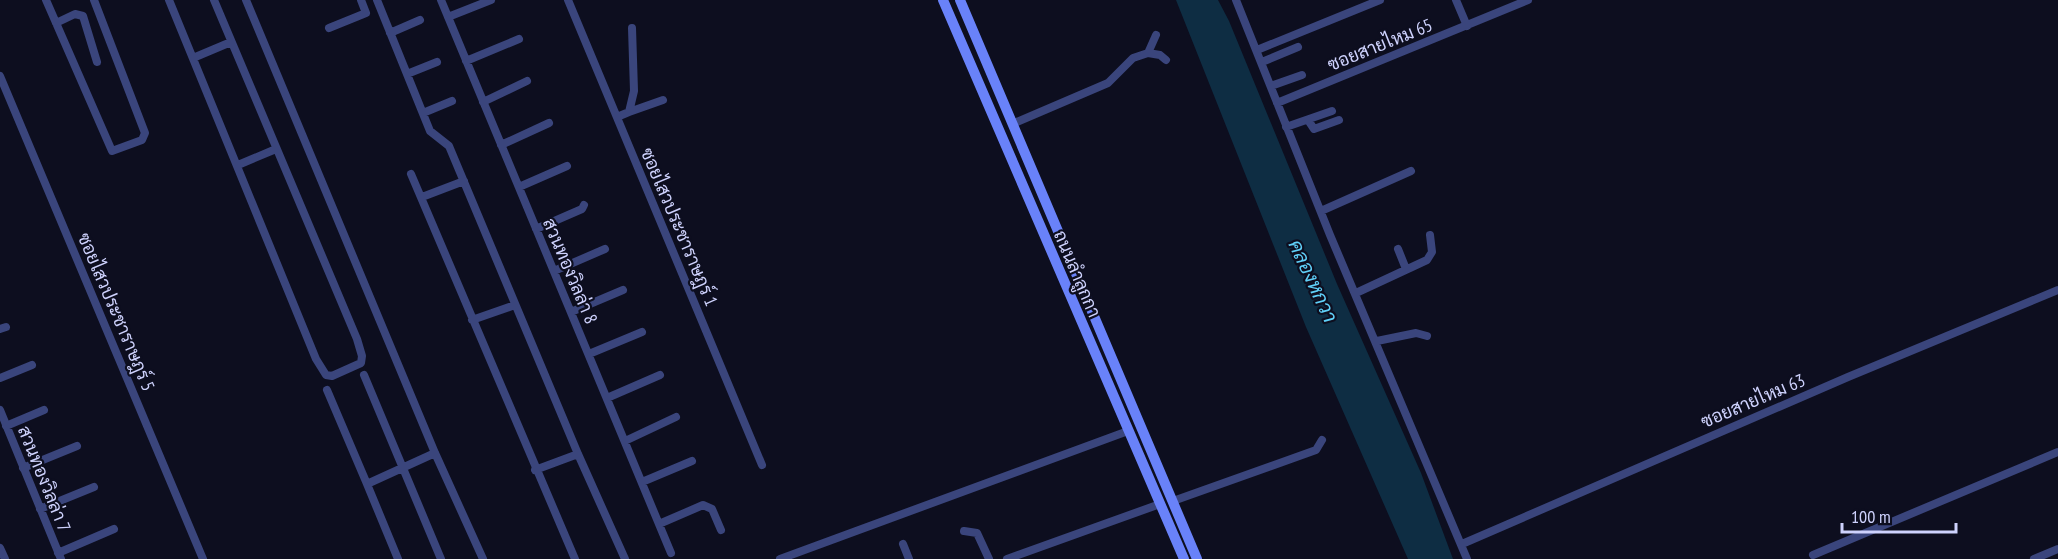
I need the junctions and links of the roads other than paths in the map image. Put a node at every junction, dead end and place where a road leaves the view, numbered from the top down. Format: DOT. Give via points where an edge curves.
graph roads {
  1 [pos="46,0"];
  2 [pos="94,0"];
  3 [pos="169,0"];
  4 [pos="214,0"];
  5 [pos="246,0"];
  6 [pos="361,0"];
  7 [pos="377,0"];
  8 [pos="441,0"];
  9 [pos="491,0"];
  10 [pos="568,0"];
  11 [pos="943,0"];
  12 [pos="960,0"];
  13 [pos="1236,0"];
  14 [pos="1380,0"];
  15 [pos="1456,0"];
  16 [pos="1528,0"];
  17 [pos="448,17"];
  18 [pos="420,20"];
  19 [pos="56,23"];
  20 [pos="1467,26"];
  21 [pos="329,28"];
  22 [pos="632,28"];
  23 [pos="390,33"];
  24 [pos="1156,35"];
  25 [pos="519,39"];
  26 [pos="231,42"];
  27 [pos="1298,47"];
  28 [pos="1257,50"];
  29 [pos="1148,53"];
  30 [pos="193,58"];
  31 [pos="1166,60"];
  32 [pos="466,61"];
  33 [pos="97,62"];
  34 [pos="437,62"];
  35 [pos="1262,62"];
  36 [pos="407,74"];
  37 [pos="1302,75"];
  38 [pos="0,76"];
  39 [pos="527,81"];
  40 [pos="1271,86"];
  41 [pos="663,100"];
  42 [pos="452,101"];
  43 [pos="483,102"];
  44 [pos="1277,103"];
  45 [pos="1332,111"];
  46 [pos="629,112"];
  47 [pos="423,113"];
  48 [pos="617,117"];
  49 [pos="1308,120"];
  50 [pos="1339,120"];
  51 [pos="549,123"];
  52 [pos="1012,124"];
  53 [pos="1286,127"];
  54 [pos="501,145"];
  55 [pos="276,149"];
  56 [pos="238,165"];
  57 [pos="567,166"];
  58 [pos="1411,171"];
  59 [pos="411,174"];
  60 [pos="464,182"];
  61 [pos="519,187"];
  62 [pos="422,197"];
  63 [pos="584,205"];
  64 [pos="1321,211"];
  65 [pos="536,229"];
  66 [pos="1430,235"];
  67 [pos="605,249"];
  68 [pos="1398,249"];
  69 [pos="1406,269"];
  70 [pos="554,271"];
  71 [pos="623,290"];
  72 [pos="2058,290"];
  73 [pos="1356,293"];
  74 [pos="516,305"];
  75 [pos="571,312"];
  76 [pos="472,321"];
  77 [pos="642,332"];
  78 [pos="1427,336"];
  79 [pos="1377,341"];
  80 [pos="589,354"];
  81 [pos="32,365"];
  82 [pos="364,375"];
  83 [pos="660,375"];
  84 [pos="0,378"];
  85 [pos="327,390"];
  86 [pos="607,398"];
  87 [pos="0,410"];
  88 [pos="44,410"];
  89 [pos="676,417"];
  90 [pos="6,426"];
  91 [pos="1128,431"];
  92 [pos="1322,440"];
  93 [pos="625,441"];
  94 [pos="77,446"];
  95 [pos="2058,452"];
  96 [pos="435,453"];
  97 [pos="578,454"];
  98 [pos="692,460"];
  99 [pos="762,465"];
  100 [pos="24,468"];
  101 [pos="403,468"];
  102 [pos="535,470"];
  103 [pos="642,482"];
  104 [pos="367,484"];
  105 [pos="94,487"];
  106 [pos="1173,501"];
  107 [pos="1160,504"];
  108 [pos="40,508"];
  109 [pos="659,524"];
  110 [pos="114,529"];
  111 [pos="721,530"];
  112 [pos="964,531"];
  113 [pos="903,544"];
  114 [pos="1462,544"];
  115 [pos="0,548"];
  116 [pos="2058,549"];
  117 [pos="672,553"];
  118 [pos="1813,555"];
  119 [pos="60,556"];
  120 [pos="4,559"];
  121 [pos="203,559"];
  122 [pos="398,559"];
  123 [pos="441,559"];
  124 [pos="483,559"];
  125 [pos="574,559"];
  126 [pos="625,559"];
  127 [pos="780,559"];
  128 [pos="909,559"];
  129 [pos="989,559"];
  130 [pos="1007,559"];
  131 [pos="1184,559"];
  132 [pos="1197,559"];
  133 [pos="1467,559"];
  134 [pos="2034,559"];
  1 -- 19 [label="street"];
  2 -- 19 [label="street" via="143,123 142,140 112,151"];
  3 -- 30 [label="street"];
  4 -- 26 [label="street"];
  5 -- 96 [label="street"];
  6 -- 21 [label="street" via="366,13"];
  7 -- 23 [label="street"];
  8 -- 17 [label="street, สวนทองวิลล่า 8"];
  9 -- 17 [label="street"];
  10 -- 48 [label="street, ซอยไสวประชาราษฎร์ 1"];
  11 -- 91 [label="main road, ถนนลำลูกกา"];
  12 -- 52 [label="main road, ถนนลำลูกกา"];
  13 -- 28 [label="street"];
  14 -- 28 [label="street"];
  15 -- 20 [label="street"];
  16 -- 20 [label="street, ซอยสายไหม 65"];
  17 -- 32 [label="street, สวนทองวิลล่า 8"];
  18 -- 23 [label="street"];
  19 -- 33 [label="street" via="75,14 83,16"];
  20 -- 44 [label="street, ซอยสายไหม 65"];
  22 -- 46 [label="street" via="634,91"];
  23 -- 36 [label="street"];
  24 -- 29 [label="street"];
  25 -- 32 [label="street"];
  26 -- 30 [label="street"];
  26 -- 55 [label="street"];
  27 -- 35 [label="street"];
  28 -- 35 [label="street"];
  29 -- 31 [label="street"];
  29 -- 52 [label="street" via="1133,58 1108,83"];
  30 -- 56 [label="street"];
  32 -- 43 [label="street, สวนทองวิลล่า 8"];
  34 -- 36 [label="street"];
  35 -- 40 [label="street"];
  36 -- 47 [label="street"];
  37 -- 40 [label="street"];
  38 -- 121 [label="street, ซอยไสวประชาราษฎร์ 5"];
  39 -- 43 [label="street"];
  40 -- 44 [label="street"];
  41 -- 46 [label="street"];
  42 -- 47 [label="street"];
  43 -- 54 [label="street, สวนทองวิลล่า 8"];
  44 -- 53 [label="street"];
  45 -- 49 [label="street"];
  46 -- 48 [label="street"];
  47 -- 60 [label="street" via="430,131 447,142"];
  48 -- 99 [label="street, ซอยไสวประชาราษฎร์ 1"];
  49 -- 50 [label="street" via="1314,129"];
  49 -- 53 [label="street"];
  51 -- 54 [label="street"];
  52 -- 106 [label="main road, ถนนลำลูกกา"];
  53 -- 64 [label="street"];
  54 -- 61 [label="street, สวนทองวิลล่า 8"];
  55 -- 56 [label="street"];
  55 -- 56 [label="street" via="357,339 361,363 346,371 332,376 320,369"];
  57 -- 61 [label="street"];
  58 -- 64 [label="street"];
  59 -- 62 [label="street"];
  60 -- 62 [label="street"];
  60 -- 74 [label="street"];
  61 -- 65 [label="street, สวนทองวิลล่า 8"];
  62 -- 76 [label="street"];
  63 -- 65 [label="street"];
  64 -- 73 [label="street"];
  65 -- 70 [label="street, สวนทองวิลล่า 8"];
  66 -- 69 [label="street" via="1429,258"];
  67 -- 70 [label="street"];
  68 -- 69 [label="street"];
  69 -- 73 [label="street"];
  70 -- 75 [label="street, สวนทองวิลล่า 8"];
  71 -- 75 [label="street"];
  72 -- 114 [label="street, ซอยสายไหม 63"];
  73 -- 79 [label="street"];
  74 -- 76 [label="street"];
  74 -- 97 [label="street"];
  75 -- 80 [label="street, สวนทองวิลล่า 8"];
  76 -- 102 [label="street"];
  77 -- 80 [label="street"];
  78 -- 79 [label="street" via="1416,333"];
  79 -- 114 [label="street"];
  80 -- 86 [label="street, สวนทองวิลล่า 8"];
  81 -- 84 [label="street"];
  82 -- 101 [label="street"];
  83 -- 86 [label="street"];
  85 -- 104 [label="street"];
  86 -- 93 [label="street, สวนทองวิลล่า 8"];
  87 -- 90 [label="street, สวนทองวิลล่า 7"];
  88 -- 90 [label="street"];
  89 -- 93 [label="street"];
  90 -- 100 [label="street, สวนทองวิลล่า 7"];
  91 -- 107 [label="main road, ถนนลำลูกกา"];
  91 -- 127 [label="street"];
  92 -- 106 [label="street" via="1316,450"];
  93 -- 103 [label="street, สวนทองวิลล่า 8"];
  94 -- 100 [label="street"];
  95 -- 118 [label="street"];
  96 -- 101 [label="street"];
  96 -- 124 [label="street"];
  97 -- 102 [label="street"];
  97 -- 126 [label="street"];
  98 -- 103 [label="street"];
  100 -- 108 [label="street, สวนทองวิลล่า 7"];
  101 -- 104 [label="street"];
  101 -- 123 [label="street"];
  102 -- 125 [label="street"];
  103 -- 109 [label="street, สวนทองวิลล่า 8"];
  104 -- 122 [label="street"];
  105 -- 108 [label="street"];
  106 -- 132 [label="main road, ถนนลำลูกกา"];
  107 -- 130 [label="street"];
  107 -- 131 [label="main road, ถนนลำลูกกา"];
  108 -- 119 [label="street, สวนทองวิลล่า 7"];
  109 -- 111 [label="street" via="703,505 712,509"];
  109 -- 117 [label="street, สวนทองวิลล่า 8"];
  110 -- 119 [label="street"];
  112 -- 129 [label="street" via="977,533"];
  113 -- 128 [label="street"];
  114 -- 133 [label="street"];
  115 -- 120 [label="street"];
  116 -- 134 [label="street"];
}
